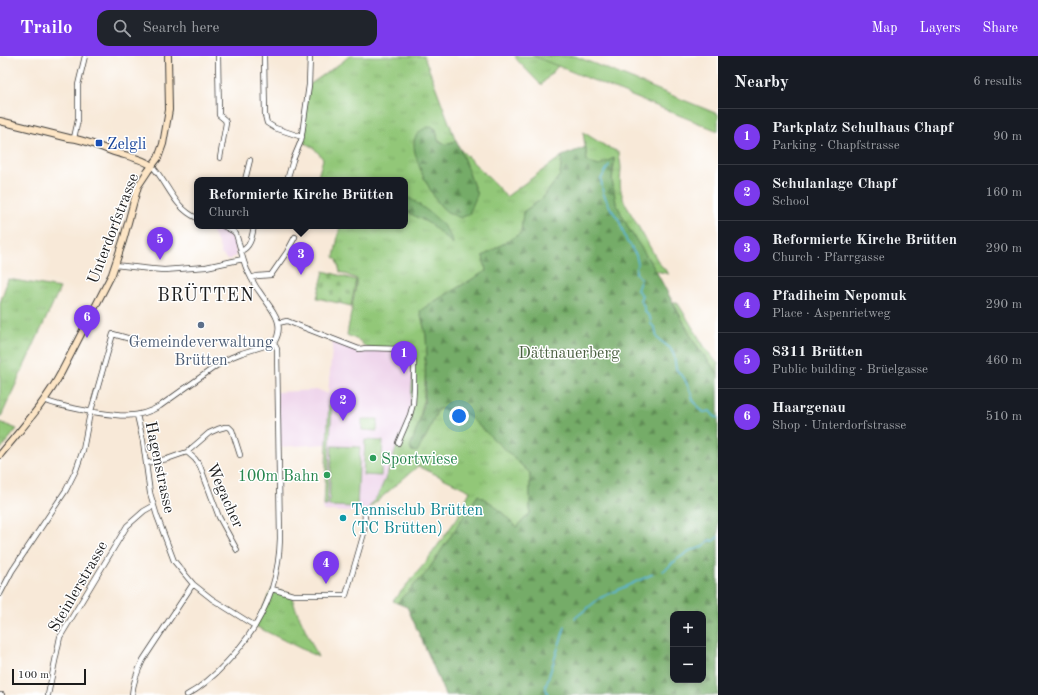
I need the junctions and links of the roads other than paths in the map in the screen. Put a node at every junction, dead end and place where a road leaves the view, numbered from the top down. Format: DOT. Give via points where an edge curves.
graph roads {
  1 [pos="85,56"];
  2 [pos="168,56"];
  3 [pos="218,56"];
  4 [pos="264,56"];
  5 [pos="310,56"];
  6 [pos="0,121"];
  7 [pos="74,138"];
  8 [pos="302,139"];
  9 [pos="220,158"];
  10 [pos="250,160"];
  11 [pos="152,166"];
  12 [pos="246,177"];
  13 [pos="288,177"];
  14 [pos="194,216"];
  15 [pos="228,229"];
  16 [pos="236,229"];
  17 [pos="253,229"];
  18 [pos="234,232"];
  19 [pos="295,237"];
  20 [pos="241,251"];
  21 [pos="243,259"];
  22 [pos="115,265"];
  23 [pos="251,278"];
  24 [pos="278,323"];
  25 [pos="148,344"];
  26 [pos="274,344"];
  27 [pos="44,400"];
  28 [pos="91,411"];
  29 [pos="137,415"];
  30 [pos="398,443"];
  31 [pos="187,452"];
  32 [pos="0,455"];
  33 [pos="240,456"];
  34 [pos="146,463"];
  35 [pos="153,506"];
  36 [pos="365,512"];
  37 [pos="237,550"];
  38 [pos="192,584"];
  39 [pos="272,589"];
  40 [pos="0,594"];
  41 [pos="255,626"];
  42 [pos="48,695"];
  43 [pos="132,695"];
  44 [pos="186,695"];
  1 -- 7 [label="street" via="78,85 78,120"];
  2 -- 11 [label="street, Unterdorfstrasse" via="169,110 160,153"];
  3 -- 9 [label="street" via="219,115 226,123"];
  4 -- 8 [label="street" via="267,123"];
  5 -- 8 [label="street" via="310,85"];
  6 -- 7 [label="street"];
  7 -- 11 [label="street" via="144,161"];
  8 -- 13 [label="street"];
  10 -- 12 [label="street"];
  11 -- 14 [label="street" via="179,205"];
  11 -- 22 [label="street, Unterdorfstrasse" via="138,186"];
  15 -- 18 [label="street"];
  16 -- 18 [label="street"];
  17 -- 20 [label="street" via="249,244"];
  18 -- 20 [label="street"];
  19 -- 23 [label="street" via="271,275"];
  20 -- 21 [label="street"];
  21 -- 22 [label="street" via="206,267 164,270"];
  21 -- 23 [label="street"];
  22 -- 27 [label="street, Unterdorfstrasse" via="61,373"];
  23 -- 24 [label="street" via="273,310"];
  24 -- 26 [label="street" via="278,335"];
  24 -- 30 [label="street" via="287,321 359,349 407,351 414,361 412,404"];
  25 -- 28 [label="street" via="113,334"];
  26 -- 29 [label="street" via="232,357 155,409"];
  26 -- 39 [label="street" via="277,349 280,554"];
  27 -- 28 [label="street"];
  27 -- 32 [label="street, Unterdorfstrasse"];
  28 -- 29 [label="street" via="114,416"];
  28 -- 40 [label="street" via="84,450 74,476 14,567"];
  29 -- 34 [label="street, Hagenstrasse"];
  31 -- 33 [label="street, Wegacher" via="209,434 229,427"];
  31 -- 34 [label="street, Wegacher"];
  31 -- 37 [label="street, Wegacher" via="200,466 219,517"];
  34 -- 35 [label="street, Hagenstrasse"];
  35 -- 38 [label="street, Hagenstrasse" via="174,561"];
  35 -- 42 [label="street, Steinlerstrasse" via="127,526 60,637"];
  36 -- 39 [label="street" via="365,525 346,595 293,595"];
  38 -- 41 [label="street, Hagenstrasse"];
  38 -- 43 [label="street" via="137,672"];
  39 -- 41 [label="street"];
  41 -- 44 [label="street" via="217,674"];
}
